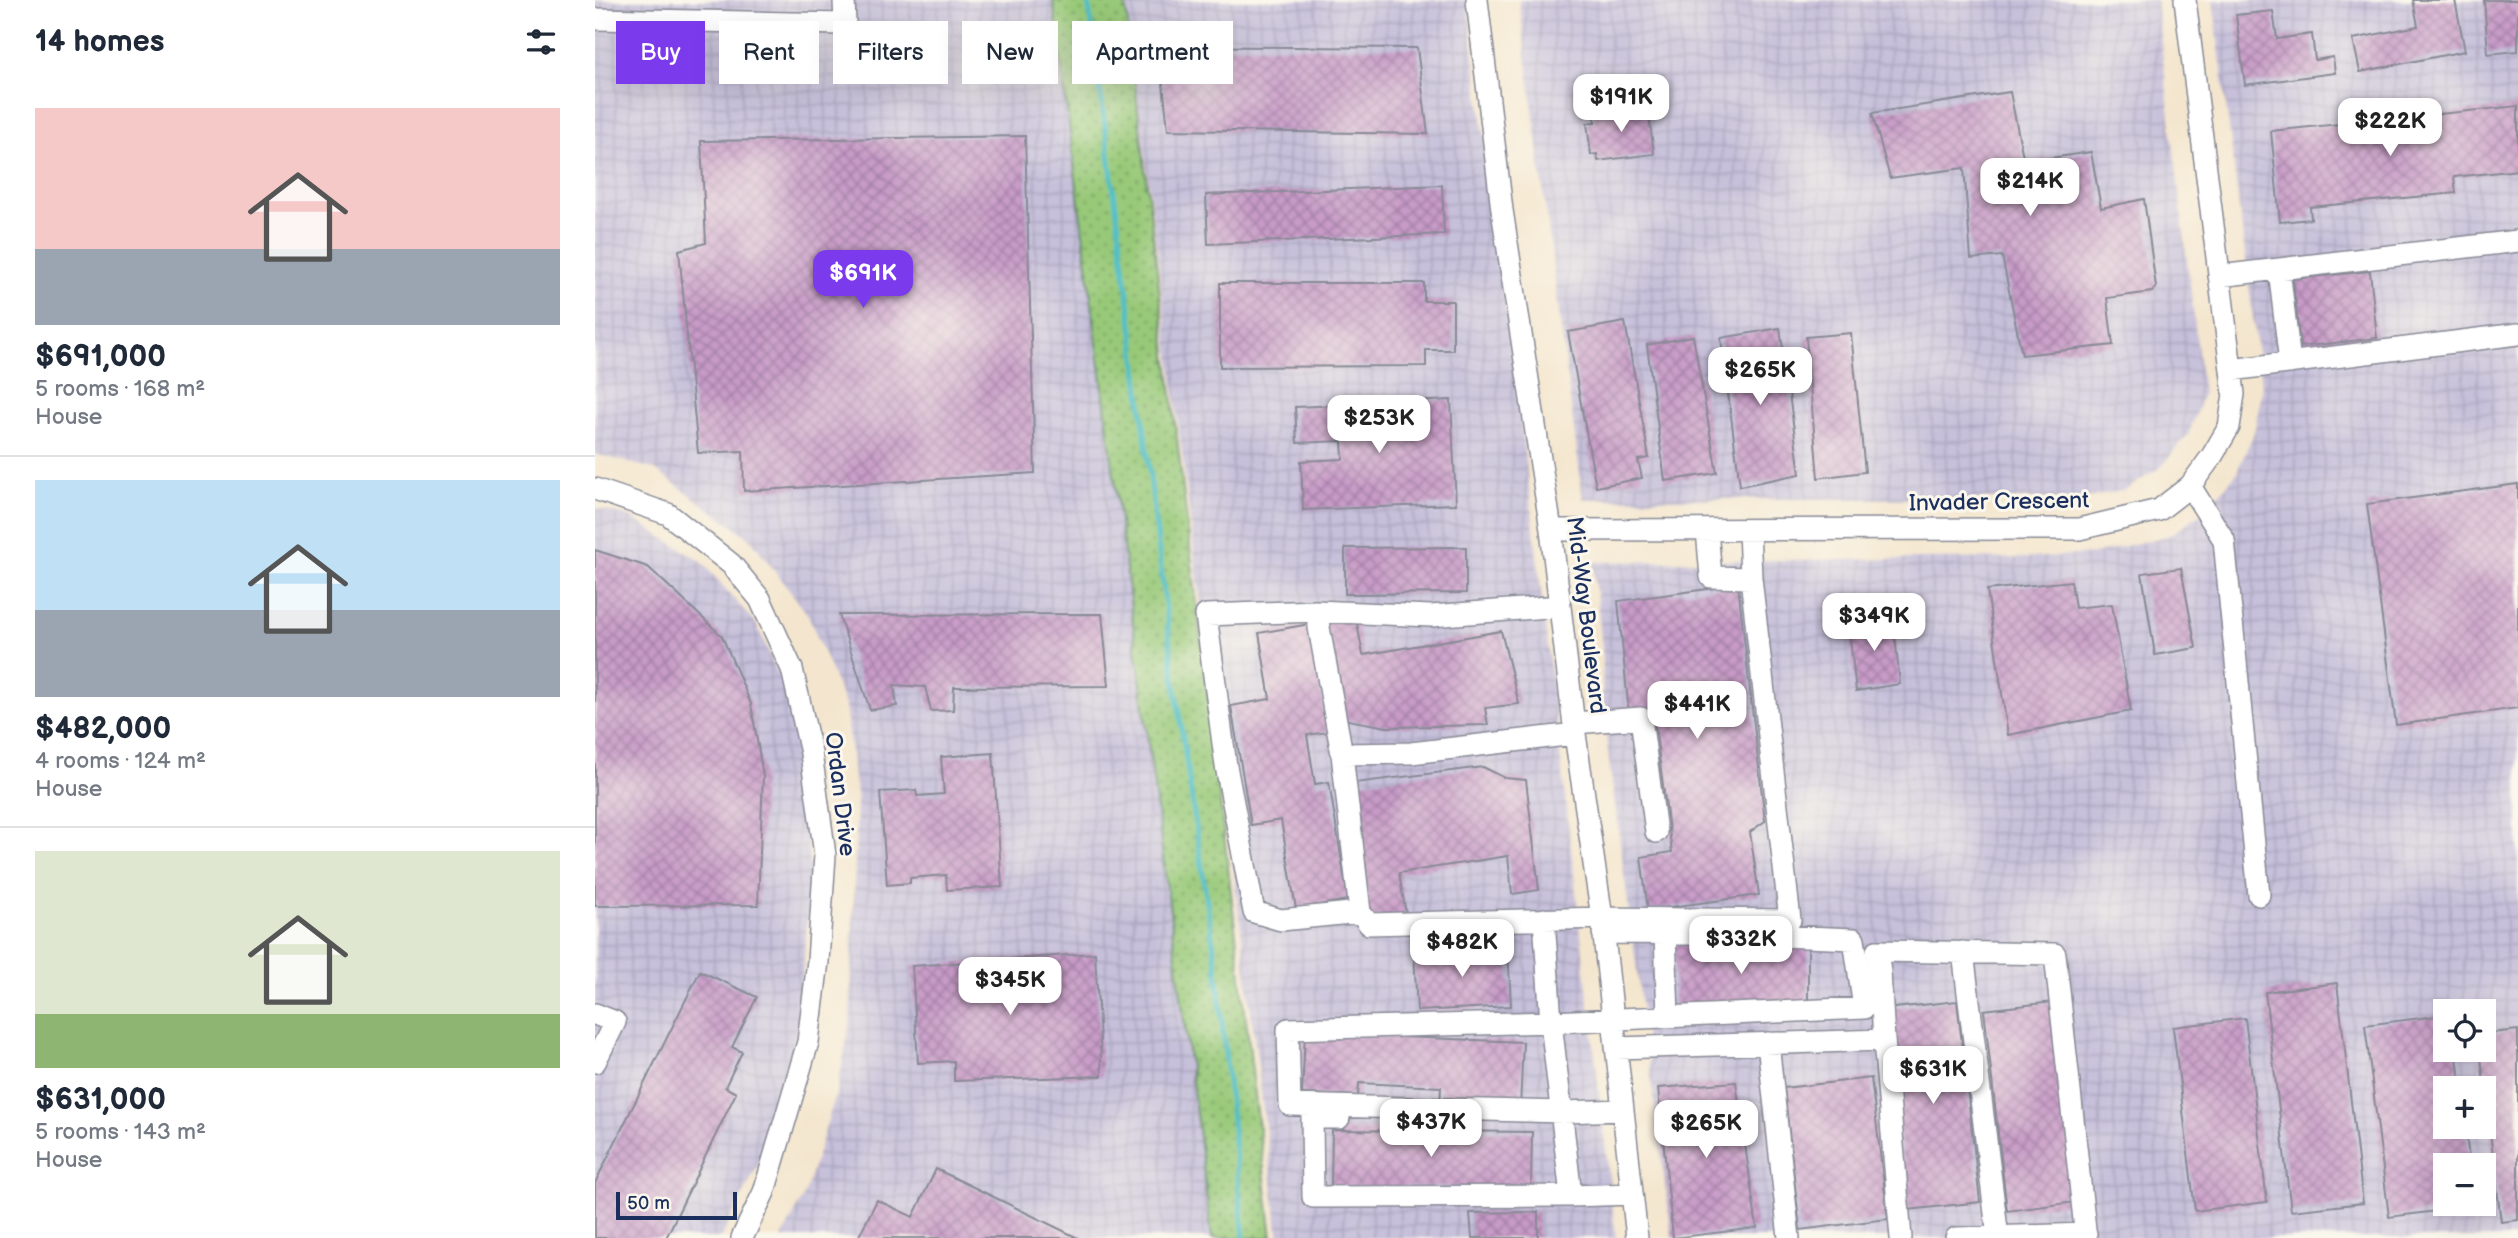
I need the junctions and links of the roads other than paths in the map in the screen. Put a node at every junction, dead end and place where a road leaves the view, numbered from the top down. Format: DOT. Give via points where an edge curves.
graph roads {
  1 [pos="844,0"];
  2 [pos="1477,0"];
  3 [pos="2185,0"];
  4 [pos="595,19"];
  5 [pos="2518,241"];
  6 [pos="2279,269"];
  7 [pos="2219,276"];
  8 [pos="2518,334"];
  9 [pos="2290,363"];
  10 [pos="2231,370"];
  11 [pos="2190,486"];
  12 [pos="595,489"];
  13 [pos="1551,530"];
  14 [pos="1707,530"];
  15 [pos="1749,530"];
  16 [pos="1751,578"];
  17 [pos="1560,606"];
  18 [pos="1316,611"];
  19 [pos="1575,729"];
  20 [pos="1342,754"];
  21 [pos="1656,832"];
  22 [pos="2259,895"];
  23 [pos="1360,912"];
  24 [pos="1543,919"];
  25 [pos="1603,926"];
  26 [pos="1665,934"];
  27 [pos="1963,952"];
  28 [pos="1869,973"];
  29 [pos="1864,1008"];
  30 [pos="595,1014"];
  31 [pos="1668,1016"];
  32 [pos="1613,1019"];
  33 [pos="1551,1022"];
  34 [pos="1876,1040"];
  35 [pos="1768,1043"];
  36 [pos="1616,1048"];
  37 [pos="595,1062"];
  38 [pos="1623,1110"];
  39 [pos="1563,1116"];
  40 [pos="1632,1194"];
  41 [pos="1571,1196"];
  42 [pos="2086,1236"];
  43 [pos="1998,1237"];
  44 [pos="742,1238"];
  45 [pos="1637,1238"];
  46 [pos="1789,1238"];
  47 [pos="1902,1238"];
  48 [pos="1956,1238"];
  1 -- 4 [label="street" via="845,24"];
  2 -- 13 [label="street, Mid-Way Boulevard" via="1502,209"];
  3 -- 7 [label="street, Invader Crescent"];
  5 -- 6 [label="street"];
  6 -- 7 [label="street"];
  6 -- 9 [label="street"];
  7 -- 10 [label="street, Invader Crescent"];
  8 -- 9 [label="street"];
  9 -- 10 [label="street"];
  10 -- 11 [label="street, Invader Crescent" via="2234,394 2229,427"];
  11 -- 15 [label="street, Invader Crescent" via="2159,510 2079,529"];
  11 -- 22 [label="street" via="2224,540"];
  12 -- 44 [label="street, Ordan Drive" via="668,514 731,564 760,599 793,669 811,753 825,855 808,1042 764,1192"];
  13 -- 14 [label="street, Invader Crescent"];
  13 -- 17 [label="street, Mid-Way Boulevard"];
  14 -- 15 [label="street, Invader Crescent"];
  14 -- 16 [label="street" via="1711,577"];
  15 -- 16 [label="street"];
  16 -- 25 [label="street" via="1790,920"];
  17 -- 18 [label="street" via="1431,616"];
  17 -- 19 [label="street, Mid-Way Boulevard"];
  18 -- 20 [label="street"];
  18 -- 23 [label="street" via="1206,615 1226,766 1254,912 1281,920"];
  19 -- 20 [label="street" via="1411,753"];
  19 -- 21 [label="street" via="1640,718"];
  19 -- 25 [label="street, Mid-Way Boulevard"];
  20 -- 23 [label="street"];
  23 -- 24 [label="street" via="1369,924"];
  24 -- 25 [label="street"];
  24 -- 33 [label="street"];
  25 -- 26 [label="street"];
  25 -- 32 [label="street, Mid-Way Boulevard"];
  26 -- 28 [label="street" via="1854,939"];
  26 -- 31 [label="street"];
  27 -- 28 [label="street" via="1877,951"];
  27 -- 42 [label="street" via="2055,954"];
  27 -- 43 [label="street"];
  28 -- 29 [label="street"];
  28 -- 34 [label="street"];
  29 -- 31 [label="street"];
  29 -- 34 [label="street"];
  30 -- 37 [label="street" via="615,1022"];
  31 -- 32 [label="street"];
  32 -- 33 [label="street"];
  32 -- 36 [label="street, Mid-Way Boulevard"];
  33 -- 39 [label="street"];
  33 -- 39 [label="street" via="1288,1029 1290,1105"];
  34 -- 35 [label="street"];
  34 -- 47 [label="street"];
  35 -- 36 [label="street"];
  35 -- 46 [label="street"];
  36 -- 38 [label="street, Mid-Way Boulevard"];
  38 -- 39 [label="street"];
  38 -- 40 [label="street, Mid-Way Boulevard"];
  39 -- 41 [label="street"];
  39 -- 41 [label="street" via="1312,1118 1313,1197"];
  40 -- 41 [label="street"];
  40 -- 45 [label="street, Mid-Way Boulevard"];
  42 -- 43 [label="street"];
  43 -- 48 [label="street"];
}
